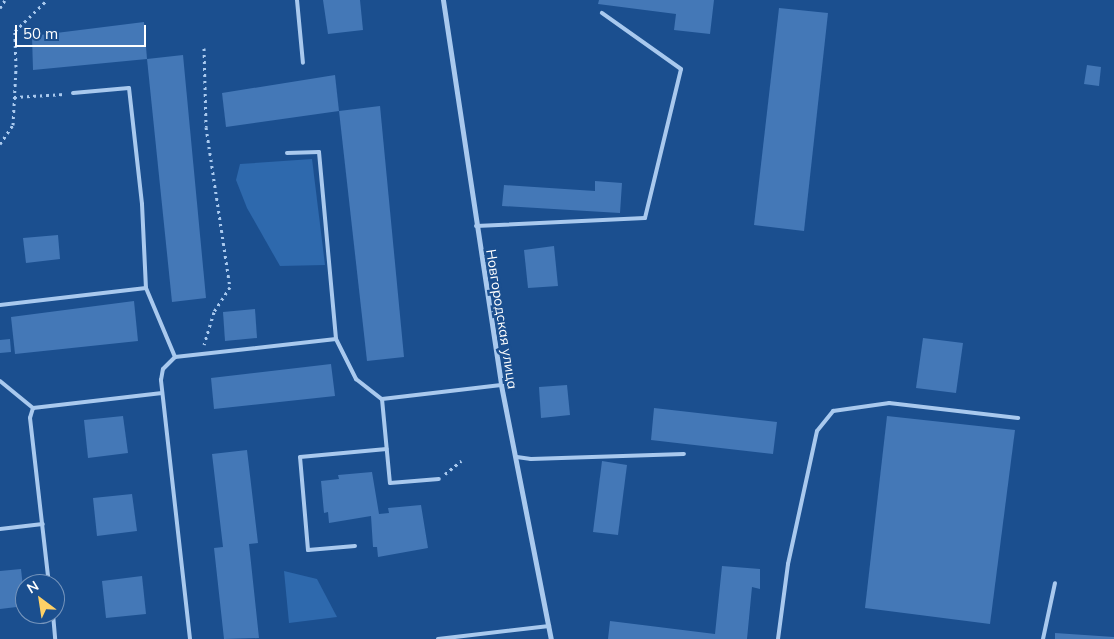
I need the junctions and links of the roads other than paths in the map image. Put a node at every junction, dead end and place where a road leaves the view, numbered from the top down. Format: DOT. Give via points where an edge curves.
graph roads {
  1 [pos="297,0"];
  2 [pos="443,0"];
  3 [pos="602,13"];
  4 [pos="303,63"];
  5 [pos="73,93"];
  6 [pos="287,153"];
  7 [pos="476,226"];
  8 [pos="146,288"];
  9 [pos="0,305"];
  10 [pos="336,339"];
  11 [pos="175,358"];
  12 [pos="0,381"];
  13 [pos="501,385"];
  14 [pos="162,393"];
  15 [pos="382,399"];
  16 [pos="33,408"];
  17 [pos="1018,418"];
  18 [pos="387,449"];
  19 [pos="684,454"];
  20 [pos="517,457"];
  21 [pos="439,479"];
  22 [pos="42,524"];
  23 [pos="0,529"];
  24 [pos="355,546"];
  25 [pos="48,574"];
  26 [pos="1055,583"];
  27 [pos="54,624"];
  28 [pos="549,626"];
  29 [pos="56,639"];
  30 [pos="190,639"];
  31 [pos="438,639"];
  32 [pos="551,639"];
  33 [pos="778,639"];
  34 [pos="1043,639"];
  1 -- 4 [label="lane"];
  2 -- 7 [label="street, Новгородская улица"];
  3 -- 7 [label="lane" via="681,70 645,218"];
  5 -- 8 [label="lane" via="129,88 142,204"];
  6 -- 10 [label="lane" via="319,152"];
  7 -- 13 [label="street, Новгородская улица"];
  8 -- 9 [label="lane"];
  8 -- 11 [label="lane"];
  10 -- 11 [label="lane"];
  10 -- 15 [label="lane" via="356,379"];
  11 -- 14 [label="lane" via="164,369"];
  12 -- 16 [label="lane"];
  13 -- 15 [label="lane"];
  13 -- 20 [label="street, Новгородская улица"];
  14 -- 16 [label="lane"];
  14 -- 30 [label="lane"];
  15 -- 18 [label="lane"];
  16 -- 22 [label="lane" via="30,418"];
  17 -- 33 [label="lane" via="889,403 832,411 817,431 788,564"];
  18 -- 21 [label="lane" via="390,484"];
  18 -- 24 [label="lane" via="300,458 308,550"];
  19 -- 20 [label="lane"];
  20 -- 28 [label="street, Новгородская улица"];
  22 -- 23 [label="lane"];
  22 -- 25 [label="lane"];
  26 -- 34 [label="lane"];
  27 -- 29 [label="lane"];
  28 -- 31 [label="lane"];
  28 -- 32 [label="street, Новгородская улица"];
}
